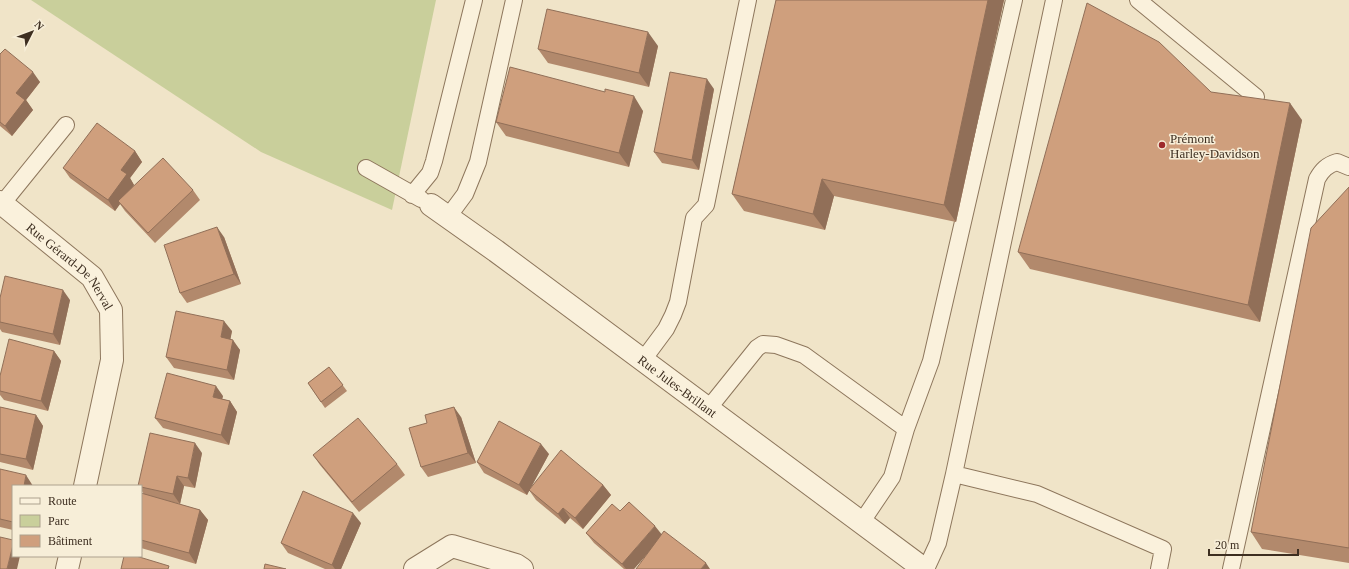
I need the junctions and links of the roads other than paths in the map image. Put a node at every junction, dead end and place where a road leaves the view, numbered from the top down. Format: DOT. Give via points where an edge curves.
graph roads {
  1 [pos="474,0"];
  2 [pos="514,0"];
  3 [pos="748,0"];
  4 [pos="1014,0"];
  5 [pos="1054,0"];
  6 [pos="1138,0"];
  7 [pos="1256,97"];
  8 [pos="66,125"];
  9 [pos="1349,167"];
  10 [pos="366,168"];
  11 [pos="412,194"];
  12 [pos="1,203"];
  13 [pos="439,211"];
  14 [pos="643,360"];
  15 [pos="708,409"];
  16 [pos="906,429"];
  17 [pos="954,474"];
  18 [pos="85,485"];
  19 [pos="861,523"];
  20 [pos="70,557"];
  21 [pos="67,569"];
  22 [pos="415,569"];
  23 [pos="522,569"];
  24 [pos="925,569"];
  25 [pos="1159,569"];
  26 [pos="1231,569"];
  1 -- 11 [label="lane" via="434,161 430,173"];
  2 -- 13 [label="lane" via="478,162 466,194"];
  3 -- 14 [label="lane" via="706,205 694,218 678,302 666,329"];
  4 -- 16 [label="lane" via="931,361"];
  5 -- 17 [label="lane"];
  6 -- 7 [label="lane"];
  8 -- 12 [label="lane"];
  9 -- 26 [label="lane" via="1337,162 1330,164 1322,170 1317,179"];
  10 -- 11 [label="lane"];
  11 -- 13 [label="lane"];
  12 -- 18 [label="street, Rue Gérard-De Nerval" via="92,277 111,310 112,360"];
  13 -- 14 [label="street, Rue Jules-Brillant"];
  14 -- 15 [label="street, Rue Jules-Brillant"];
  15 -- 16 [label="lane" via="757,348 763,344 776,345 804,356"];
  15 -- 19 [label="street, Rue Jules-Brillant"];
  16 -- 19 [label="lane" via="892,477"];
  17 -- 24 [label="lane" via="938,542"];
  17 -- 25 [label="lane" via="1037,494 1163,549"];
  19 -- 24 [label="street, Rue Jules-Brillant"];
  20 -- 21 [label="street"];
  22 -- 23 [label="street" via="452,546"];
}
